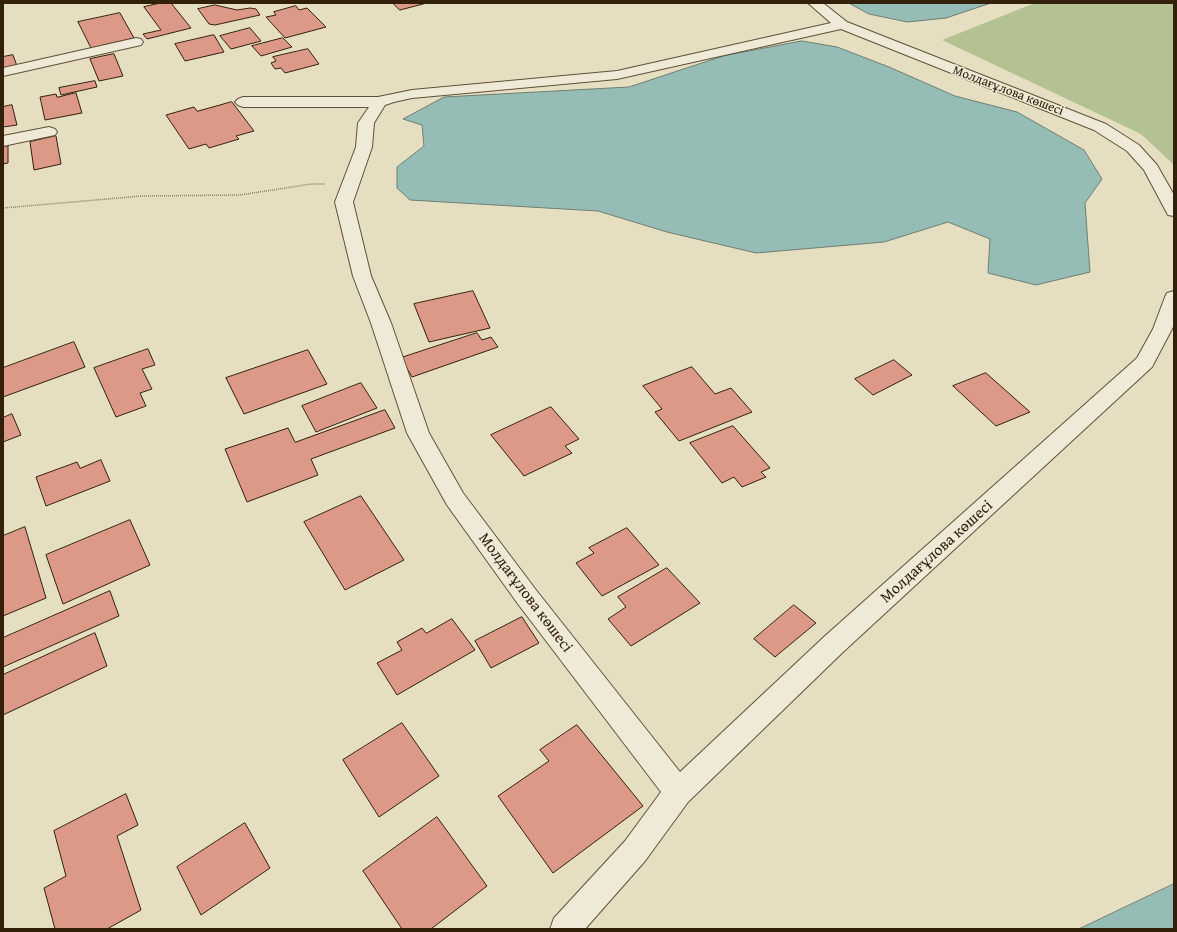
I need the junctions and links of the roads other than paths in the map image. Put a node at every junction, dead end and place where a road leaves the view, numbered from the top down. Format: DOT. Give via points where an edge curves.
graph roads {
  1 [pos="815,3"];
  2 [pos="842,25"];
  3 [pos="136,42"];
  4 [pos="3,72"];
  5 [pos="243,102"];
  6 [pos="380,102"];
  7 [pos="49,132"];
  8 [pos="3,141"];
  9 [pos="1174,211"];
  10 [pos="1174,297"];
  11 [pos="678,792"];
  12 [pos="565,929"];
  1 -- 2 [label="street, Молдағұлова көшесі"];
  2 -- 6 [label="street" via="617,75 412,94"];
  2 -- 9 [label="street, Молдағұлова көшесі" via="1100,127 1133,148 1151,168"];
  3 -- 4 [label="street"];
  5 -- 6 [label="street"];
  6 -- 11 [label="street, Молдағұлова көшесі" via="366,123 364,147 344,202 362,276 381,323 418,434 455,499 527,597"];
  7 -- 8 [label="street"];
  10 -- 11 [label="street, Молдағұлова көшесі" via="1163,329 1145,362 834,644"];
  11 -- 12 [label="street, Молдағұлова көшесі" via="634,851"];
}
